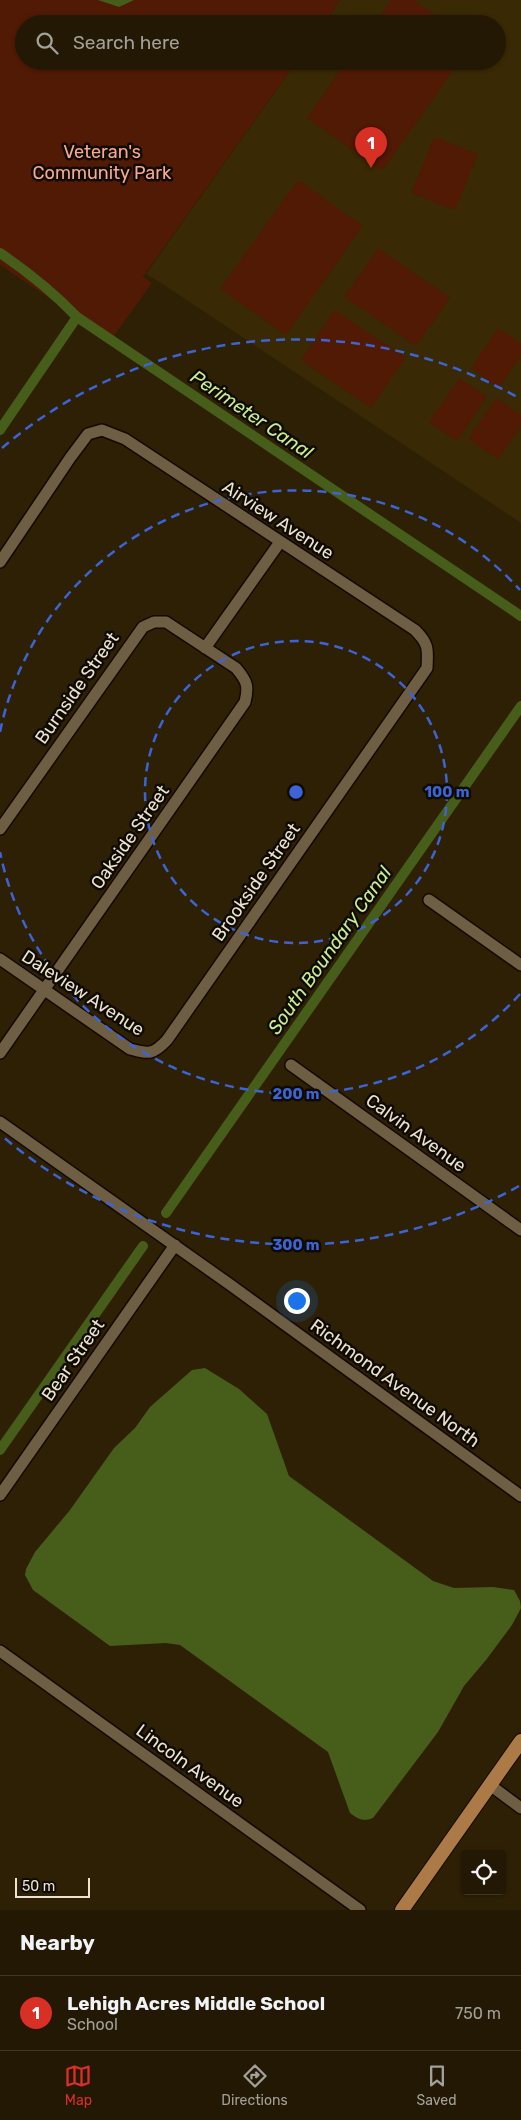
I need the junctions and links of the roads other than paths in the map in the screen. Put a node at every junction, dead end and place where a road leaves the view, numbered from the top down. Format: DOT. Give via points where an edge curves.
graph roads {
  1 [pos="280,542"];
  2 [pos="0,562"];
  3 [pos="206,648"];
  4 [pos="428,648"];
  5 [pos="0,829"];
  6 [pos="429,900"];
  7 [pos="0,959"];
  8 [pos="521,965"];
  9 [pos="44,990"];
  10 [pos="0,1053"];
  11 [pos="148,1054"];
  12 [pos="291,1065"];
  13 [pos="0,1122"];
  14 [pos="521,1230"];
  15 [pos="175,1245"];
  16 [pos="0,1495"];
  17 [pos="521,1496"];
  18 [pos="0,1650"];
  19 [pos="521,1741"];
  20 [pos="490,1785"];
  21 [pos="521,1808"];
  22 [pos="360,1910"];
  23 [pos="402,1910"];
  1 -- 2 [label="street, Airview Avenue" via="125,439 102,430 88,434"];
  1 -- 3 [label="street"];
  1 -- 4 [label="street, Airview Avenue" via="414,630"];
  3 -- 5 [label="street, Burnside Street" via="166,622 154,622 143,627"];
  3 -- 9 [label="street, Oakside Street" via="244,677 248,689 245,702"];
  4 -- 11 [label="street, Brookside Street" via="427,668 167,1040"];
  6 -- 8 [label="street"];
  7 -- 9 [label="street, Daleview Avenue"];
  9 -- 10 [label="street, Oakside Street"];
  9 -- 11 [label="street, Daleview Avenue" via="130,1049"];
  12 -- 14 [label="street, Calvin Avenue"];
  13 -- 15 [label="street, Richmond Avenue North"];
  15 -- 16 [label="street, Bear Street"];
  15 -- 17 [label="street, Richmond Avenue North"];
  18 -- 22 [label="street, Lincoln Avenue"];
  19 -- 20 [label="main road"];
  20 -- 21 [label="street"];
  20 -- 23 [label="main road"];
}
